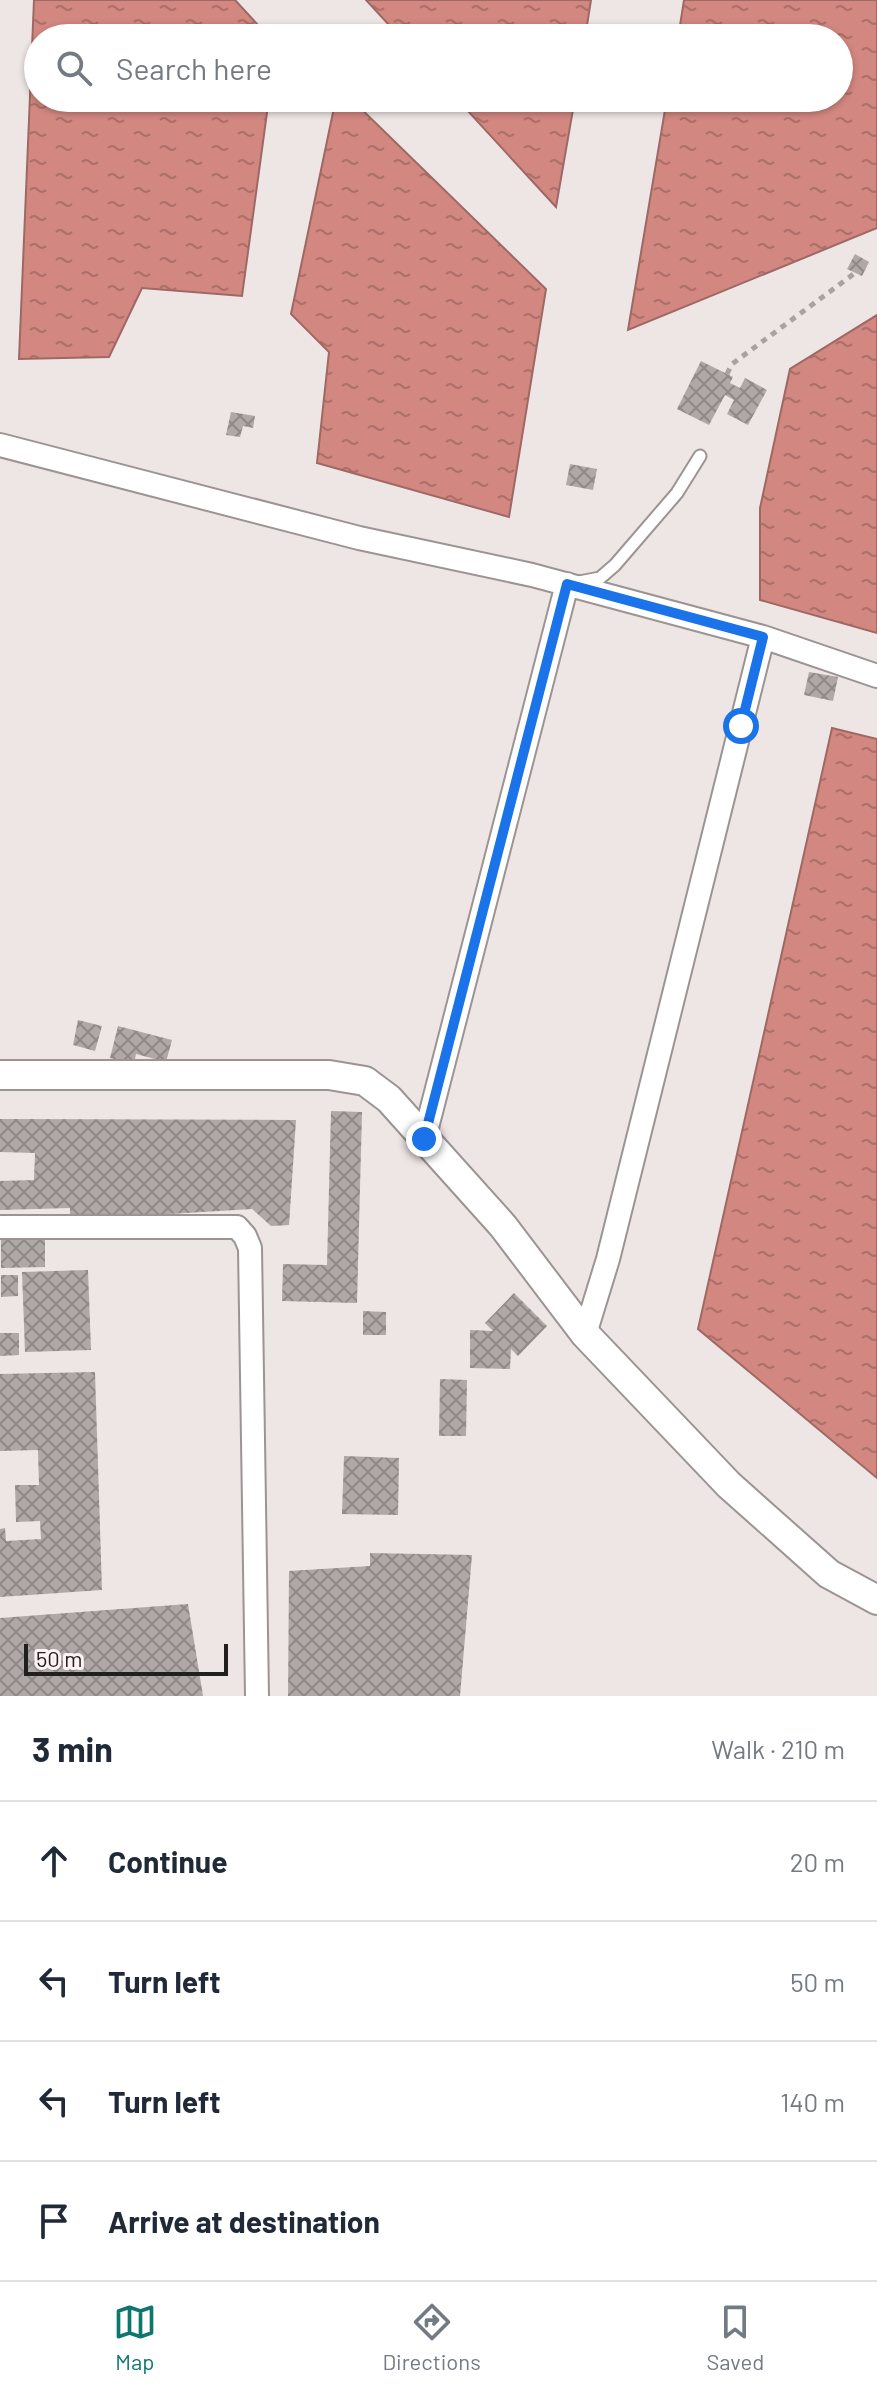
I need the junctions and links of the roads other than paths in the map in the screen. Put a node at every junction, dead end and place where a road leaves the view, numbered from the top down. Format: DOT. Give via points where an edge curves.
graph roads {
  1 [pos="0,445"];
  2 [pos="700,456"];
  3 [pos="567,584"];
  4 [pos="763,637"];
  5 [pos="877,676"];
  6 [pos="0,1075"];
  7 [pos="424,1139"];
  8 [pos="0,1227"];
  9 [pos="585,1334"];
  10 [pos="877,1600"];
  11 [pos="257,1696"];
  1 -- 3 [label="street" via="359,538"];
  2 -- 3 [label="lane" via="677,493 615,565 600,578"];
  3 -- 4 [label="street"];
  3 -- 7 [label="street"];
  4 -- 5 [label="street"];
  4 -- 9 [label="street"];
  6 -- 7 [label="street" via="329,1075 365,1081"];
  7 -- 9 [label="street" via="503,1226"];
  8 -- 11 [label="street" via="237,1227 245,1236 250,1248"];
  9 -- 10 [label="street" via="729,1485 829,1574"];
}
